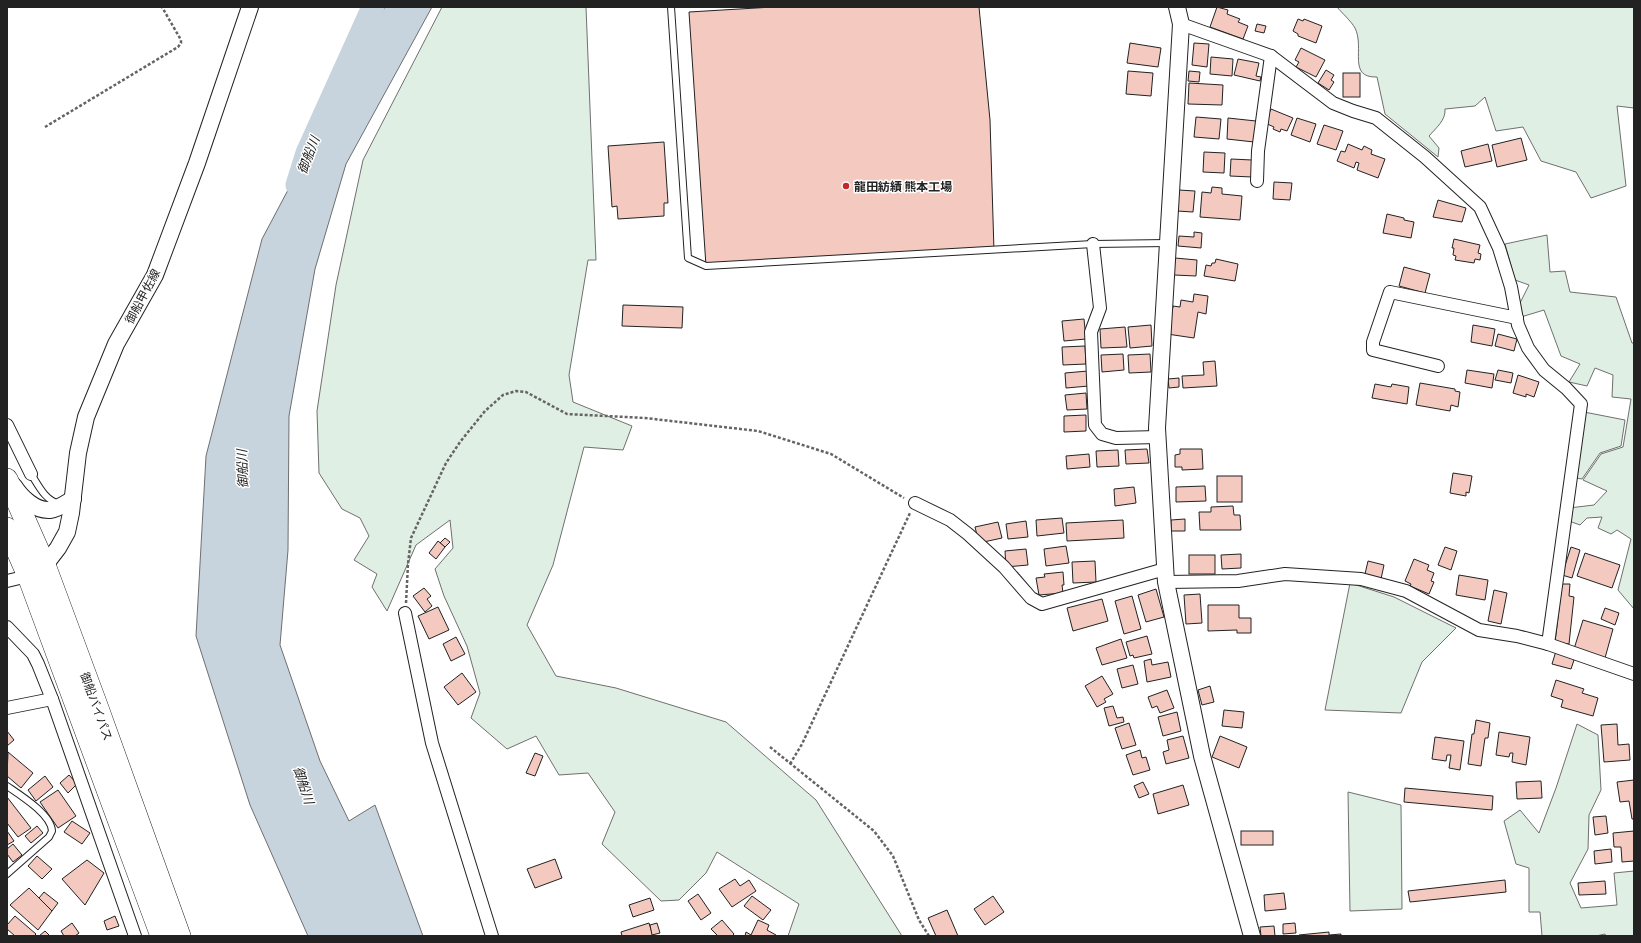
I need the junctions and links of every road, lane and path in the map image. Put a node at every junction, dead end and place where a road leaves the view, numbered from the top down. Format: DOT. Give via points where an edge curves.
graph roads {
  1 [pos="162,7"];
  2 [pos="250,7"];
  3 [pos="671,7"];
  4 [pos="1177,7"];
  5 [pos="1182,24"];
  6 [pos="1271,56"];
  7 [pos="45,127"];
  8 [pos="1257,181"];
  9 [pos="1169,243"];
  10 [pos="1093,244"];
  11 [pos="1517,318"];
  12 [pos="1438,366"];
  13 [pos="7,425"];
  14 [pos="1158,437"];
  15 [pos="7,474"];
  16 [pos="31,474"];
  17 [pos="7,479"];
  18 [pos="67,502"];
  19 [pos="915,503"];
  20 [pos="7,528"];
  21 [pos="36,571"];
  22 [pos="1166,575"];
  23 [pos="7,581"];
  24 [pos="405,613"];
  25 [pos="7,627"];
  26 [pos="1548,644"];
  27 [pos="1634,674"];
  28 [pos="52,699"];
  29 [pos="7,708"];
  30 [pos="770,747"];
  31 [pos="790,764"];
  32 [pos="7,786"];
  33 [pos="7,874"];
  34 [pos="135,936"];
  35 [pos="162,936"];
  36 [pos="180,936"];
  37 [pos="492,936"];
  38 [pos="929,936"];
  39 [pos="1252,936"];
  1 -- 7 [label="path" via="181,40 178,47"];
  2 -- 18 [label="street, 御船甲佐線" via="197,163 155,275 116,344 86,418"];
  3 -- 10 [label="lane" via="688,258 706,266"];
  4 -- 5 [label="street"];
  5 -- 6 [label="street"];
  5 -- 9 [label="street"];
  6 -- 8 [label="street" via="1258,150"];
  6 -- 11 [label="street" via="1333,103 1376,118 1425,157 1480,207 1499,248 1512,287"];
  9 -- 10 [label="lane"];
  9 -- 14 [label="street"];
  10 -- 14 [label="street" via="1100,308 1091,332 1095,425 1102,434 1116,438"];
  11 -- 12 [label="street" via="1390,292 1373,342 1373,350"];
  11 -- 26 [label="street" via="1528,348 1544,370 1581,404"];
  13 -- 16 [label="street"];
  14 -- 22 [label="street"];
  15 -- 18 [label="street" via="25,500 43,509 50,510"];
  16 -- 18 [label="lane" via="48,499 57,504"];
  17 -- 21 [label="highway, 御船バイパス"];
  18 -- 21 [label="street, 御船甲佐線" via="71,513 67,532 58,548"];
  19 -- 22 [label="street" via="950,520 962,529 1004,567 1031,598 1042,604"];
  19 -- 24 [label="path" via="831,454 758,431 645,418 568,414 526,392 516,392 503,395 485,411 446,463 411,538"];
  19 -- 31 [label="path" via="802,744"];
  20 -- 21 [label="highway, 御船バイパス"];
  21 -- 23 [label="street"];
  21 -- 35 [label="highway, 御船バイパス"];
  21 -- 36 [label="highway, 御船バイパス" via="98,708"];
  22 -- 26 [label="street" via="1238,581 1285,574 1361,579 1406,591 1479,630"];
  22 -- 39 [label="street" via="1202,756"];
  24 -- 37 [label="street" via="432,743"];
  25 -- 28 [label="street" via="32,654"];
  26 -- 27 [label="street"];
  28 -- 29 [label="street"];
  28 -- 34 [label="street"];
  30 -- 31 [label="path"];
  31 -- 38 [label="path" via="874,831 893,856"];
  32 -- 33 [label="lane" via="35,806 52,826 49,837"];
}
